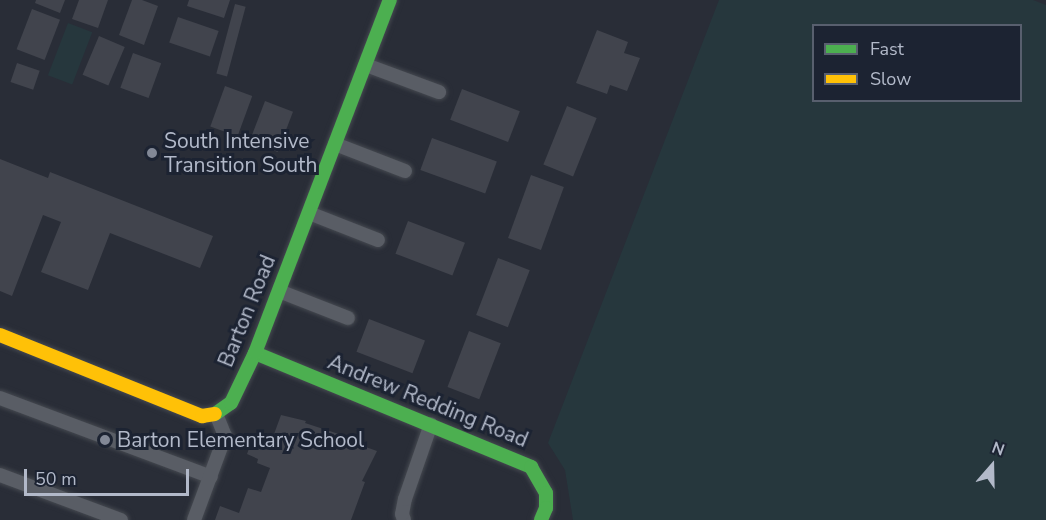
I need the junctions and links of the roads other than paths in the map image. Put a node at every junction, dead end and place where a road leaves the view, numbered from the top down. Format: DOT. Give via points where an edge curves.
graph roads {
  1 [pos="390,0"];
  2 [pos="366,65"];
  3 [pos="439,92"];
  4 [pos="335,144"];
  5 [pos="405,171"];
  6 [pos="309,213"];
  7 [pos="378,240"];
  8 [pos="279,291"];
  9 [pos="348,318"];
  10 [pos="0,335"];
  11 [pos="255,353"];
  12 [pos="0,398"];
  13 [pos="216,414"];
  14 [pos="431,424"];
  15 [pos="0,475"];
  16 [pos="211,477"];
  17 [pos="121,520"];
  18 [pos="194,520"];
  19 [pos="404,520"];
  20 [pos="541,520"];
  1 -- 2 [label="street, Barton Road"];
  2 -- 3 [label="lane"];
  2 -- 4 [label="street, Barton Road"];
  4 -- 5 [label="lane"];
  4 -- 6 [label="street, Barton Road"];
  6 -- 7 [label="lane"];
  6 -- 8 [label="street, Barton Road"];
  8 -- 9 [label="lane"];
  8 -- 11 [label="street, Barton Road"];
  10 -- 13 [label="street" via="202,416"];
  11 -- 13 [label="street, Barton Road" via="231,403"];
  11 -- 14 [label="street, Andrew Redding Road"];
  12 -- 16 [label="lane"];
  13 -- 16 [label="lane" via="225,436"];
  14 -- 19 [label="lane" via="405,499"];
  14 -- 20 [label="street, Andrew Redding Road" via="531,467 546,493"];
  15 -- 17 [label="lane"];
  16 -- 18 [label="lane"];
}
